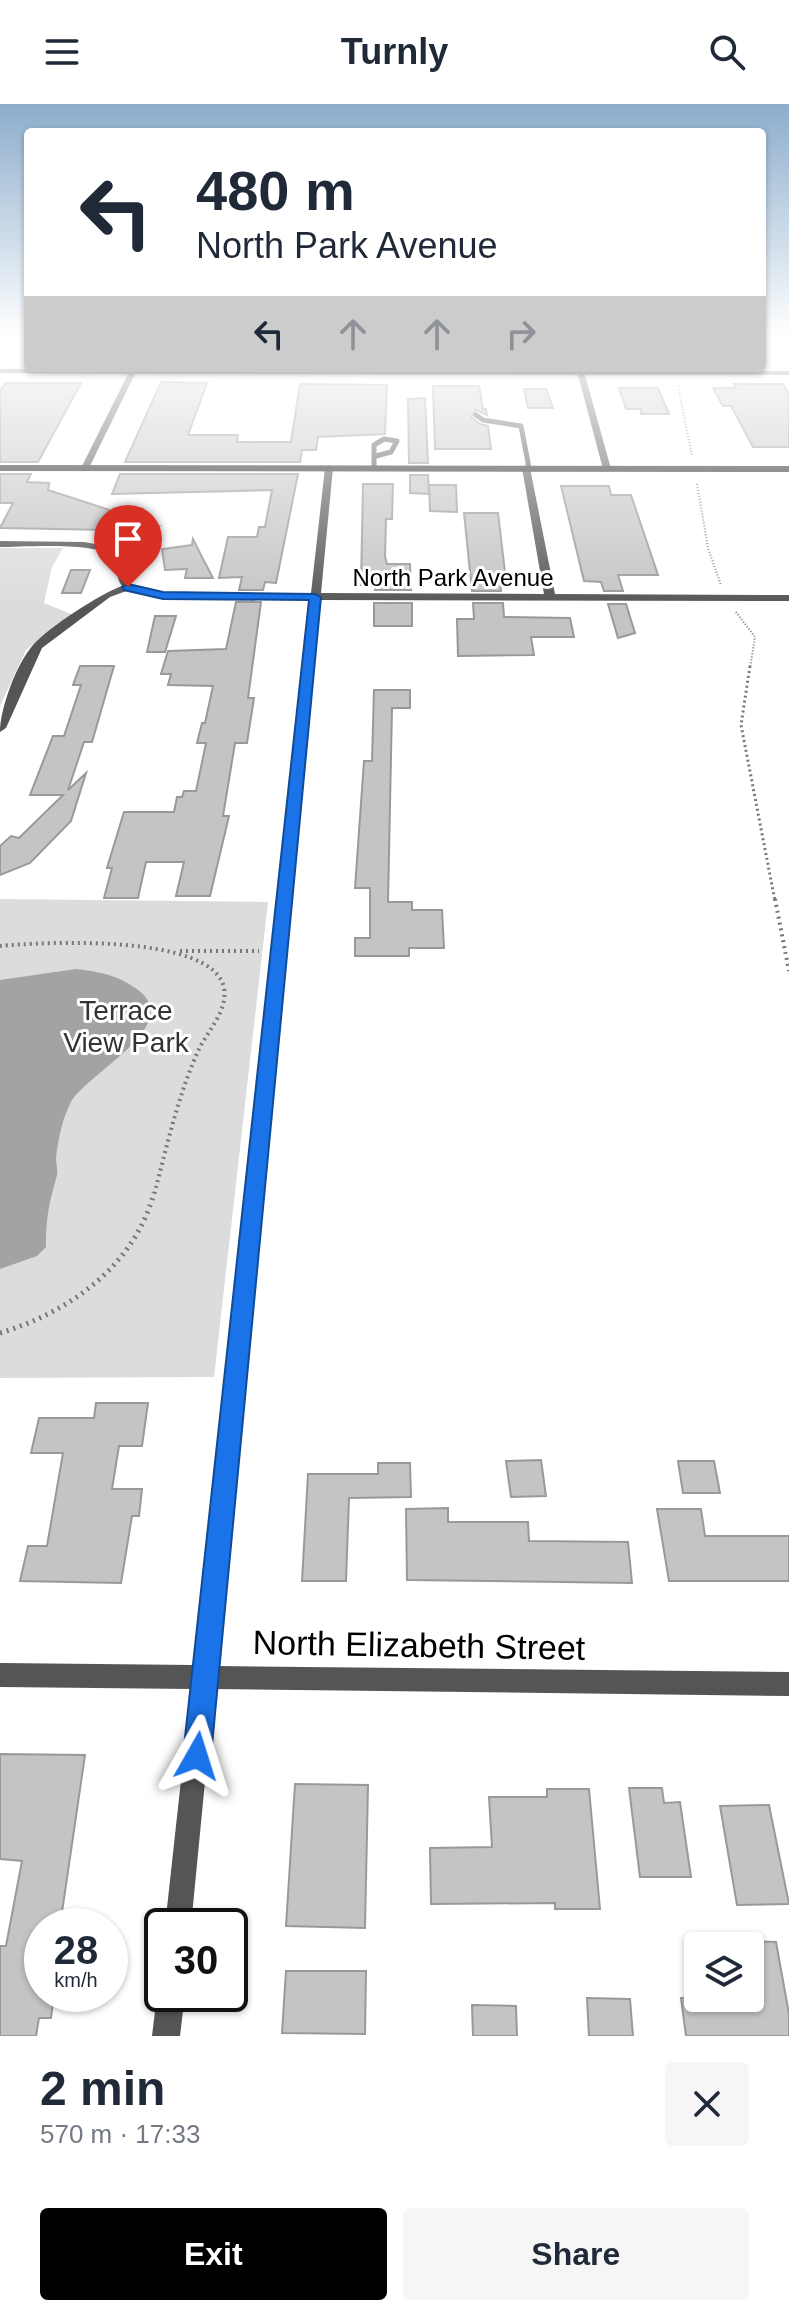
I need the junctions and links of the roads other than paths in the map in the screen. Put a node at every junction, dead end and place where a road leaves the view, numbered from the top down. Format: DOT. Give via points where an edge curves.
graph roads {
  1 [pos="104,428"];
  2 [pos="521,428"];
  3 [pos="596,428"];
  4 [pos="376,456"];
  5 [pos="0,468"];
  6 [pos="85,468"];
  7 [pos="329,468"];
  8 [pos="374,468"];
  9 [pos="528,468"];
  10 [pos="607,469"];
  11 [pos="789,469"];
  12 [pos="0,544"];
  13 [pos="128,587"];
  14 [pos="315,597"];
  15 [pos="550,597"];
  16 [pos="789,598"];
  17 [pos="0,728"];
  18 [pos="0,1675"];
  19 [pos="205,1677"];
  20 [pos="789,1684"];
  21 [pos="180,1908"];
  22 [pos="169,2012"];
  23 [pos="166,2036"];
  1 -- 6 [label="street"];
  2 -- 9 [label="lane"];
  3 -- 10 [label="street"];
  4 -- 4 [label="lane" via="378,441 397,441 391,452"];
  4 -- 8 [label="lane"];
  5 -- 6 [label="street"];
  6 -- 7 [label="street"];
  7 -- 8 [label="street"];
  7 -- 14 [label="street"];
  8 -- 9 [label="street"];
  9 -- 10 [label="street"];
  9 -- 15 [label="street"];
  10 -- 11 [label="street"];
  12 -- 13 [label="street" via="108,549 119,559"];
  13 -- 14 [label="street, North Park Avenue" via="163,596"];
  13 -- 17 [label="street" via="106,595 38,646"];
  14 -- 15 [label="street, North Park Avenue"];
  14 -- 19 [label="street"];
  15 -- 16 [label="street, North Park Avenue"];
  18 -- 19 [label="street, North Elizabeth Street"];
  19 -- 20 [label="street, North Elizabeth Street"];
  19 -- 21 [label="street"];
  22 -- 23 [label="street"];
}
